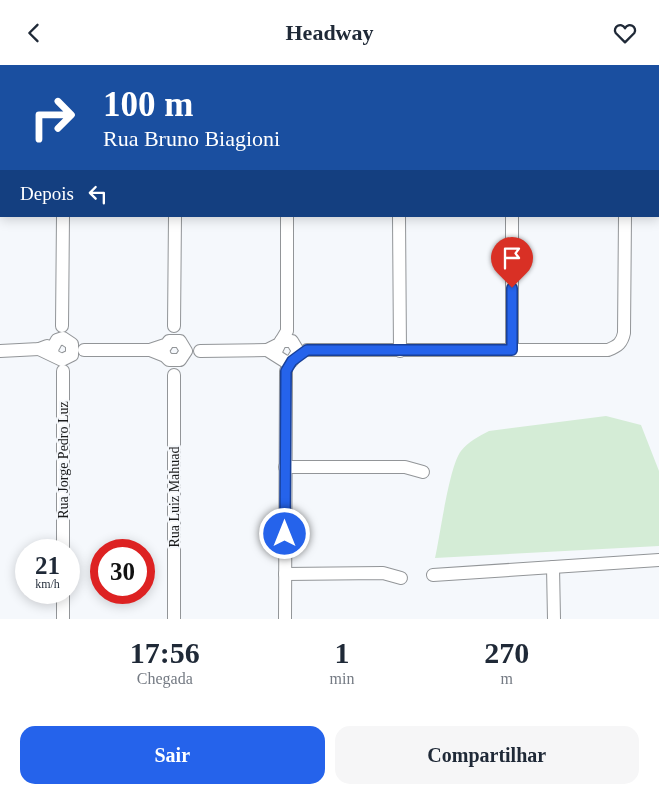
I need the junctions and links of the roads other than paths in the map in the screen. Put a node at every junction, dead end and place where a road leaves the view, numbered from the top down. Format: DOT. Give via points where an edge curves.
graph roads {
  1 [pos="62,217"];
  2 [pos="174,217"];
  3 [pos="287,217"];
  4 [pos="399,217"];
  5 [pos="512,217"];
  6 [pos="625,217"];
  7 [pos="512,350"];
  8 [pos="0,351"];
  9 [pos="175,351"];
  10 [pos="287,351"];
  11 [pos="400,351"];
  12 [pos="65,352"];
  13 [pos="285,467"];
  14 [pos="423,472"];
  15 [pos="63,539"];
  16 [pos="659,561"];
  17 [pos="553,567"];
  18 [pos="285,574"];
  19 [pos="433,575"];
  20 [pos="401,577"];
  21 [pos="63,604"];
  22 [pos="63,619"];
  23 [pos="174,619"];
  24 [pos="286,619"];
  25 [pos="554,619"];
  1 -- 12 [label="street, Rua Jorge Pedro Luz"];
  2 -- 9 [label="street, Rua Luiz Mahuad"];
  3 -- 10 [label="street"];
  4 -- 11 [label="street"];
  5 -- 7 [label="street"];
  6 -- 7 [label="street" via="624,333 617,347 608,350"];
  7 -- 11 [label="street"];
  8 -- 12 [label="street" via="39,349"];
  9 -- 10 [label="street"];
  9 -- 12 [label="street"];
  9 -- 23 [label="street, Rua Luiz Mahuad"];
  10 -- 11 [label="street"];
  10 -- 13 [label="street"];
  12 -- 15 [label="street, Rua Jorge Pedro Luz"];
  13 -- 14 [label="street" via="405,467"];
  13 -- 18 [label="street"];
  16 -- 17 [label="street"];
  17 -- 19 [label="street"];
  17 -- 25 [label="street"];
  18 -- 20 [label="street" via="383,573"];
  18 -- 24 [label="street"];
  21 -- 22 [label="street"];
}
